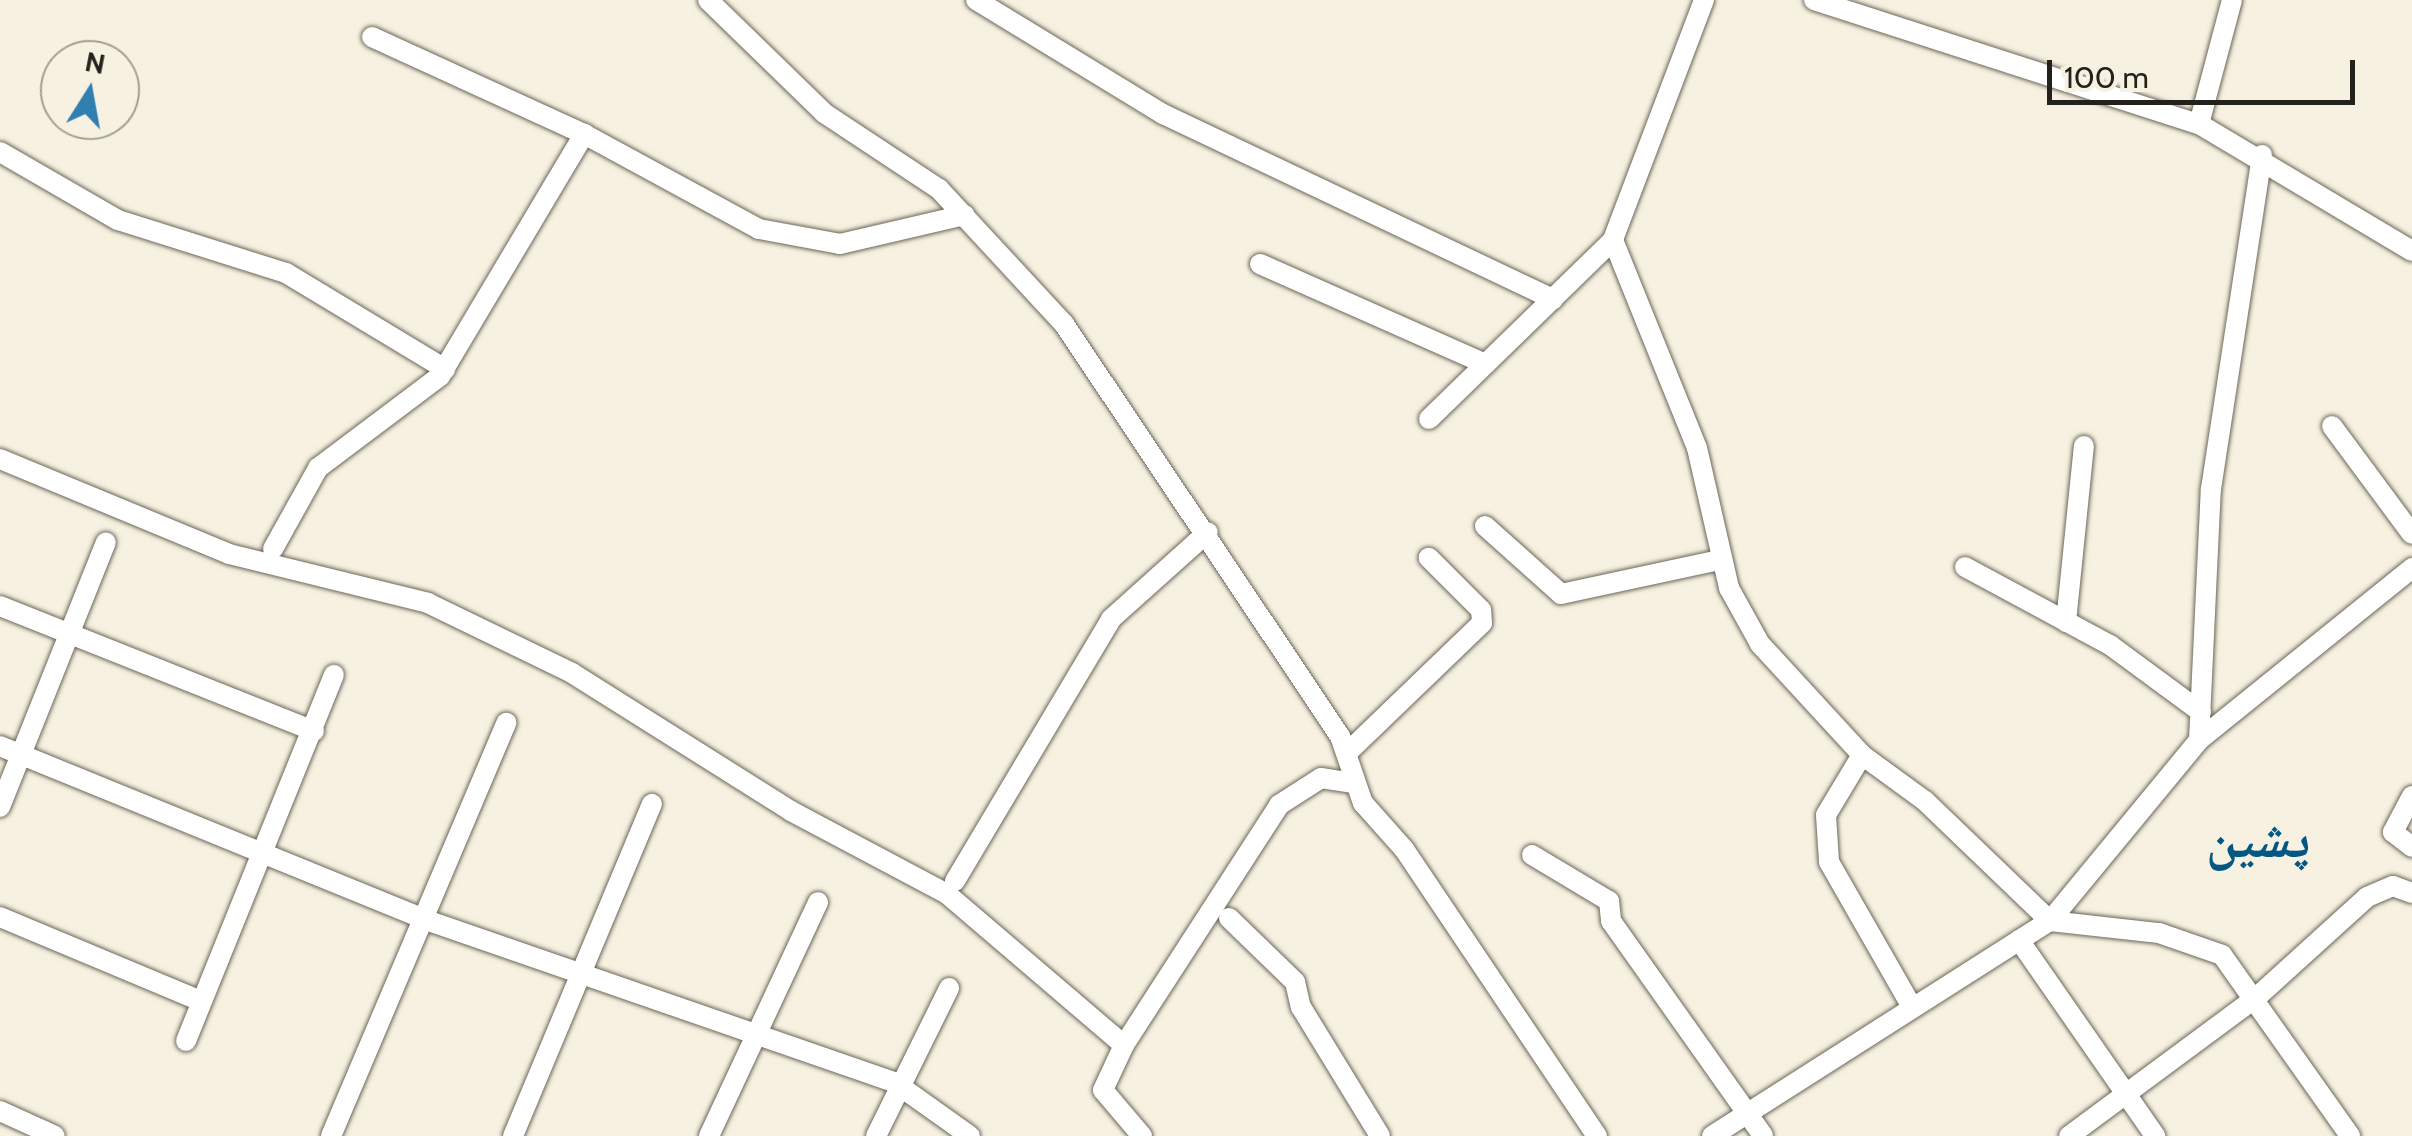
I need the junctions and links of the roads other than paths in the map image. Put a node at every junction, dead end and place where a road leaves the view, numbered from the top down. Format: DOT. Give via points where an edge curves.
graph roads {
  1 [pos="708,0"];
  2 [pos="976,0"];
  3 [pos="1704,0"];
  4 [pos="1814,0"];
  5 [pos="2232,0"];
  6 [pos="372,37"];
  7 [pos="2199,124"];
  8 [pos="584,134"];
  9 [pos="0,152"];
  10 [pos="2262,154"];
  11 [pos="964,216"];
  12 [pos="1614,240"];
  13 [pos="2412,251"];
  14 [pos="1260,264"];
  15 [pos="1553,298"];
  16 [pos="1486,364"];
  17 [pos="445,368"];
  18 [pos="1429,419"];
  19 [pos="2332,426"];
  20 [pos="2084,446"];
  21 [pos="0,460"];
  22 [pos="1485,526"];
  23 [pos="1208,532"];
  24 [pos="2412,534"];
  25 [pos="106,542"];
  26 [pos="273,549"];
  27 [pos="1429,558"];
  28 [pos="1720,560"];
  29 [pos="1965,567"];
  30 [pos="2412,568"];
  31 [pos="0,606"];
  32 [pos="2066,622"];
  33 [pos="71,635"];
  34 [pos="334,676"];
  35 [pos="2201,712"];
  36 [pos="506,723"];
  37 [pos="314,731"];
  38 [pos="2199,740"];
  39 [pos="0,746"];
  40 [pos="1348,752"];
  41 [pos="22,754"];
  42 [pos="1862,755"];
  43 [pos="1351,783"];
  44 [pos="2412,796"];
  45 [pos="652,804"];
  46 [pos="0,807"];
  47 [pos="2412,847"];
  48 [pos="266,852"];
  49 [pos="1532,855"];
  50 [pos="955,880"];
  51 [pos="2412,893"];
  52 [pos="818,902"];
  53 [pos="0,916"];
  54 [pos="1229,918"];
  55 [pos="426,920"];
  56 [pos="2050,921"];
  57 [pos="2018,940"];
  58 [pos="587,972"];
  59 [pos="949,988"];
  60 [pos="2258,996"];
  61 [pos="201,1000"];
  62 [pos="1912,1008"];
  63 [pos="756,1032"];
  64 [pos="186,1041"];
  65 [pos="1124,1045"];
  66 [pos="898,1085"];
  67 [pos="2127,1094"];
  68 [pos="0,1111"];
  69 [pos="1748,1111"];
  70 [pos="17,1128"];
  71 [pos="55,1136"];
  72 [pos="332,1136"];
  73 [pos="513,1136"];
  74 [pos="709,1136"];
  75 [pos="876,1136"];
  76 [pos="970,1136"];
  77 [pos="1142,1136"];
  78 [pos="1380,1136"];
  79 [pos="1597,1136"];
  80 [pos="1712,1136"];
  81 [pos="1764,1136"];
  82 [pos="2069,1136"];
  83 [pos="2155,1136"];
  84 [pos="2350,1136"];
  1 -- 11 [label="street" via="824,113"];
  2 -- 15 [label="street" via="1163,114"];
  3 -- 12 [label="street"];
  4 -- 7 [label="street"];
  5 -- 7 [label="street"];
  6 -- 8 [label="street"];
  7 -- 10 [label="street"];
  8 -- 11 [label="street" via="782,234 840,244"];
  8 -- 17 [label="street"];
  9 -- 17 [label="street" via="118,220 286,273"];
  10 -- 13 [label="street"];
  10 -- 35 [label="street" via="2211,489"];
  11 -- 23 [label="street" via="1064,324"];
  12 -- 15 [label="street"];
  12 -- 28 [label="street" via="1697,448"];
  14 -- 16 [label="street"];
  15 -- 16 [label="street"];
  16 -- 18 [label="street"];
  17 -- 26 [label="street" via="318,468"];
  19 -- 24 [label="street"];
  20 -- 32 [label="street"];
  21 -- 65 [label="street" via="229,554 428,603 572,673 791,811 946,894"];
  22 -- 28 [label="street" via="1561,594"];
  23 -- 40 [label="street" via="1267,639"];
  23 -- 50 [label="street" via="1111,619"];
  25 -- 33 [label="street"];
  27 -- 40 [label="street" via="1481,610 1482,623"];
  28 -- 42 [label="street" via="1760,644"];
  29 -- 32 [label="street"];
  30 -- 38 [label="street"];
  31 -- 33 [label="street"];
  32 -- 35 [label="street"];
  33 -- 37 [label="street"];
  33 -- 41 [label="street"];
  34 -- 37 [label="street"];
  35 -- 38 [label="street"];
  36 -- 55 [label="street"];
  37 -- 48 [label="street"];
  38 -- 56 [label="street"];
  39 -- 41 [label="street"];
  40 -- 43 [label="street"];
  41 -- 46 [label="street"];
  41 -- 48 [label="street"];
  42 -- 56 [label="street" via="1925,801"];
  42 -- 62 [label="street" via="1826,815 1829,862"];
  43 -- 65 [label="street" via="1320,778 1280,804"];
  43 -- 79 [label="street"];
  44 -- 47 [label="street" via="2393,832"];
  45 -- 58 [label="street"];
  48 -- 55 [label="street"];
  48 -- 61 [label="street"];
  49 -- 69 [label="street" via="1609,901 1611,921"];
  51 -- 60 [label="street" via="2393,886 2367,897"];
  52 -- 63 [label="street"];
  53 -- 61 [label="street"];
  54 -- 78 [label="street" via="1295,982 1301,1007"];
  55 -- 58 [label="street"];
  55 -- 72 [label="street"];
  56 -- 57 [label="street"];
  56 -- 60 [label="street" via="2159,933 2222,955"];
  57 -- 62 [label="street"];
  57 -- 67 [label="street"];
  58 -- 63 [label="street"];
  58 -- 73 [label="street"];
  59 -- 66 [label="street"];
  60 -- 67 [label="street"];
  60 -- 84 [label="street"];
  61 -- 64 [label="street"];
  62 -- 69 [label="street"];
  63 -- 66 [label="street"];
  63 -- 74 [label="street"];
  65 -- 77 [label="street" via="1103,1090"];
  66 -- 75 [label="street"];
  66 -- 76 [label="street"];
  67 -- 82 [label="street"];
  67 -- 83 [label="street"];
  68 -- 70 [label="street"];
  69 -- 80 [label="street"];
  69 -- 81 [label="street"];
  70 -- 71 [label="street"];
}
